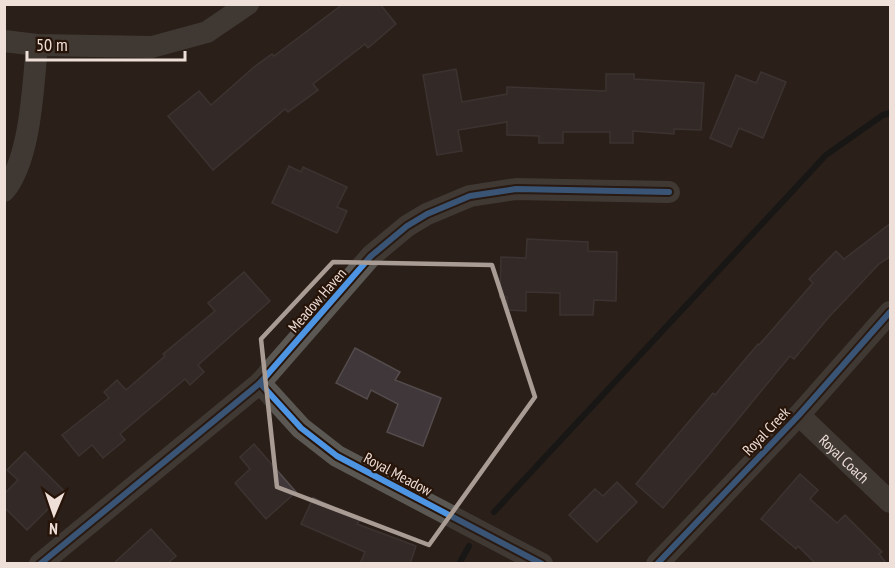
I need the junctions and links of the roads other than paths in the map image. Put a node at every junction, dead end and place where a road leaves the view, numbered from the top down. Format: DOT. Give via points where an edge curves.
graph roads {
  1 [pos="248,4"];
  2 [pos="4,41"];
  3 [pos="37,45"];
  4 [pos="4,191"];
  5 [pos="669,192"];
  6 [pos="891,312"];
  7 [pos="260,383"];
  8 [pos="799,415"];
  9 [pos="891,502"];
  10 [pos="49,561"];
  11 [pos="542,564"];
  12 [pos="657,564"];
  1 -- 3 [label="street" via="207,32 152,47"];
  2 -- 3 [label="street"];
  3 -- 4 [label="street" via="22,159"];
  5 -- 7 [label="street, Meadow Haven" via="516,189 471,196 427,214 371,256"];
  6 -- 8 [label="street, Royal Creek"];
  7 -- 10 [label="street, Meadow Haven"];
  7 -- 11 [label="street, Royal Meadow" via="302,428 337,456"];
  8 -- 9 [label="street, Royal Coach"];
  8 -- 12 [label="street, Royal Creek"];
}
